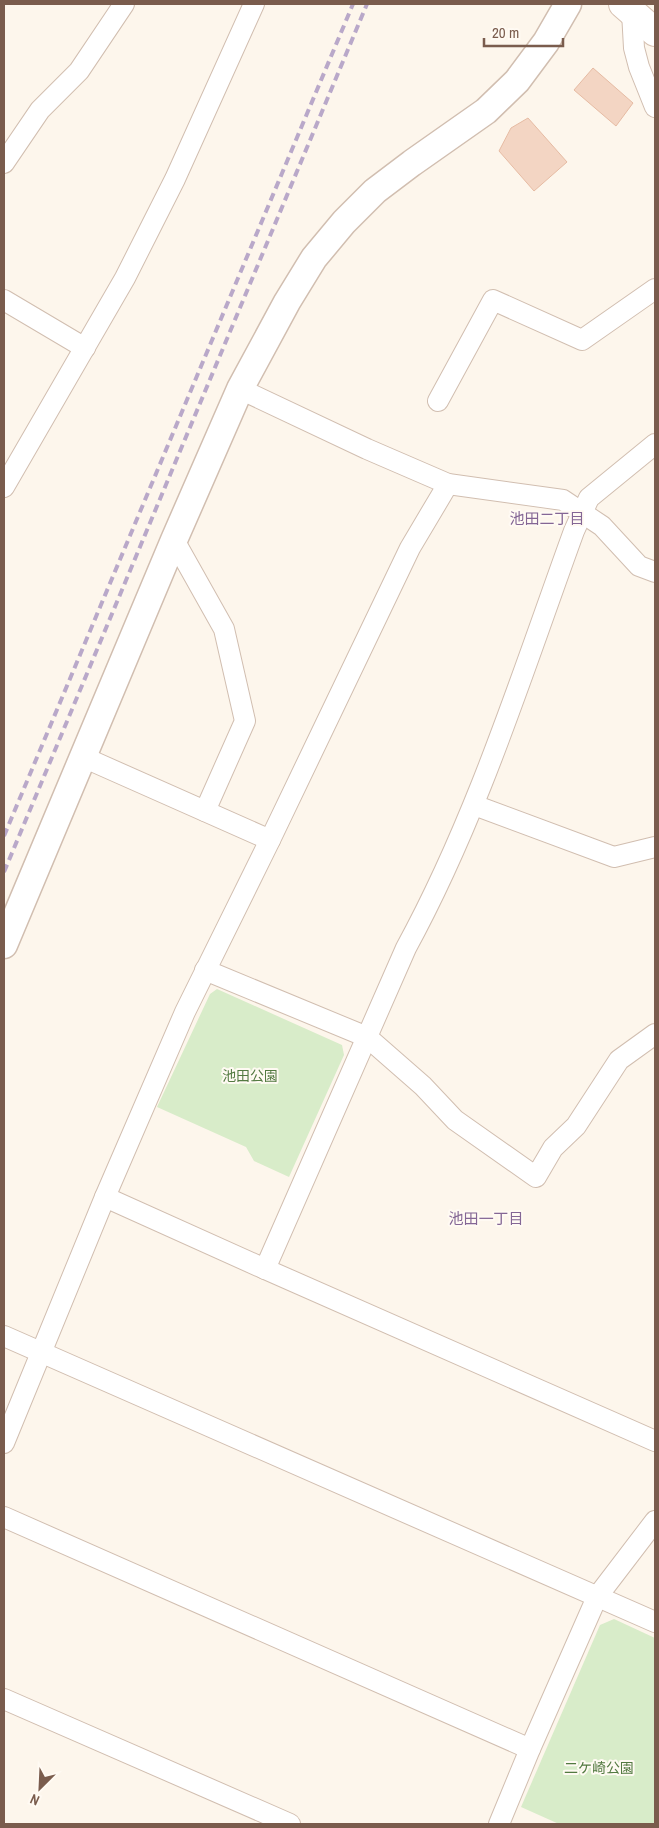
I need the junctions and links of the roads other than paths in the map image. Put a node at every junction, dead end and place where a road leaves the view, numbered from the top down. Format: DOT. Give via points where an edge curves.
graph roads {
  1 [pos="124,4"];
  2 [pos="568,4"];
  3 [pos="251,5"];
  4 [pos="628,8"];
  5 [pos="655,32"];
  6 [pos="655,107"];
  7 [pos="4,164"];
  8 [pos="655,289"];
  9 [pos="4,300"];
  10 [pos="85,348"];
  11 [pos="240,389"];
  12 [pos="438,401"];
  13 [pos="655,444"];
  14 [pos="448,484"];
  15 [pos="4,487"];
  16 [pos="582,513"];
  17 [pos="174,540"];
  18 [pos="655,572"];
  19 [pos="83,757"];
  20 [pos="474,805"];
  21 [pos="206,811"];
  22 [pos="270,840"];
  23 [pos="655,847"];
  24 [pos="4,945"];
  25 [pos="205,970"];
  26 [pos="655,1034"];
  27 [pos="367,1036"];
  28 [pos="105,1197"];
  29 [pos="265,1269"];
  30 [pos="4,1336"];
  31 [pos="42,1352"];
  32 [pos="655,1441"];
  33 [pos="4,1443"];
  34 [pos="4,1517"];
  35 [pos="655,1521"];
  36 [pos="597,1597"];
  37 [pos="655,1622"];
  38 [pos="4,1699"];
  39 [pos="530,1749"];
  40 [pos="290,1824"];
  41 [pos="499,1824"];
  1 -- 7 [label="street" via="79,71 40,110"];
  2 -- 11 [label="street" via="546,42 517,80 486,111 375,191 344,222 314,258"];
  3 -- 10 [label="street" via="174,179 125,278"];
  4 -- 5 [label="main road"];
  4 -- 6 [label="street" via="639,68"];
  8 -- 12 [label="street" via="582,340 494,300"];
  9 -- 10 [label="street"];
  10 -- 15 [label="street"];
  11 -- 14 [label="street"];
  11 -- 17 [label="street"];
  13 -- 16 [label="street" via="589,498"];
  14 -- 16 [label="street" via="563,500"];
  14 -- 22 [label="street" via="410,548"];
  16 -- 18 [label="street" via="602,526 639,566"];
  16 -- 20 [label="street"];
  17 -- 19 [label="street"];
  17 -- 21 [label="street" via="224,629 245,721"];
  19 -- 21 [label="street"];
  19 -- 24 [label="street"];
  20 -- 23 [label="street" via="614,857"];
  20 -- 27 [label="street"];
  21 -- 22 [label="street"];
  22 -- 25 [label="street"];
  25 -- 27 [label="street"];
  25 -- 28 [label="street"];
  26 -- 27 [label="street" via="619,1060 576,1126 553,1148 536,1177 455,1120"];
  27 -- 29 [label="street"];
  28 -- 29 [label="street"];
  28 -- 31 [label="street"];
  29 -- 32 [label="street"];
  30 -- 31 [label="street"];
  31 -- 33 [label="street"];
  31 -- 36 [label="street"];
  34 -- 39 [label="street"];
  35 -- 36 [label="street"];
  36 -- 37 [label="street"];
  36 -- 39 [label="street"];
  38 -- 40 [label="street"];
  39 -- 41 [label="street"];
}
